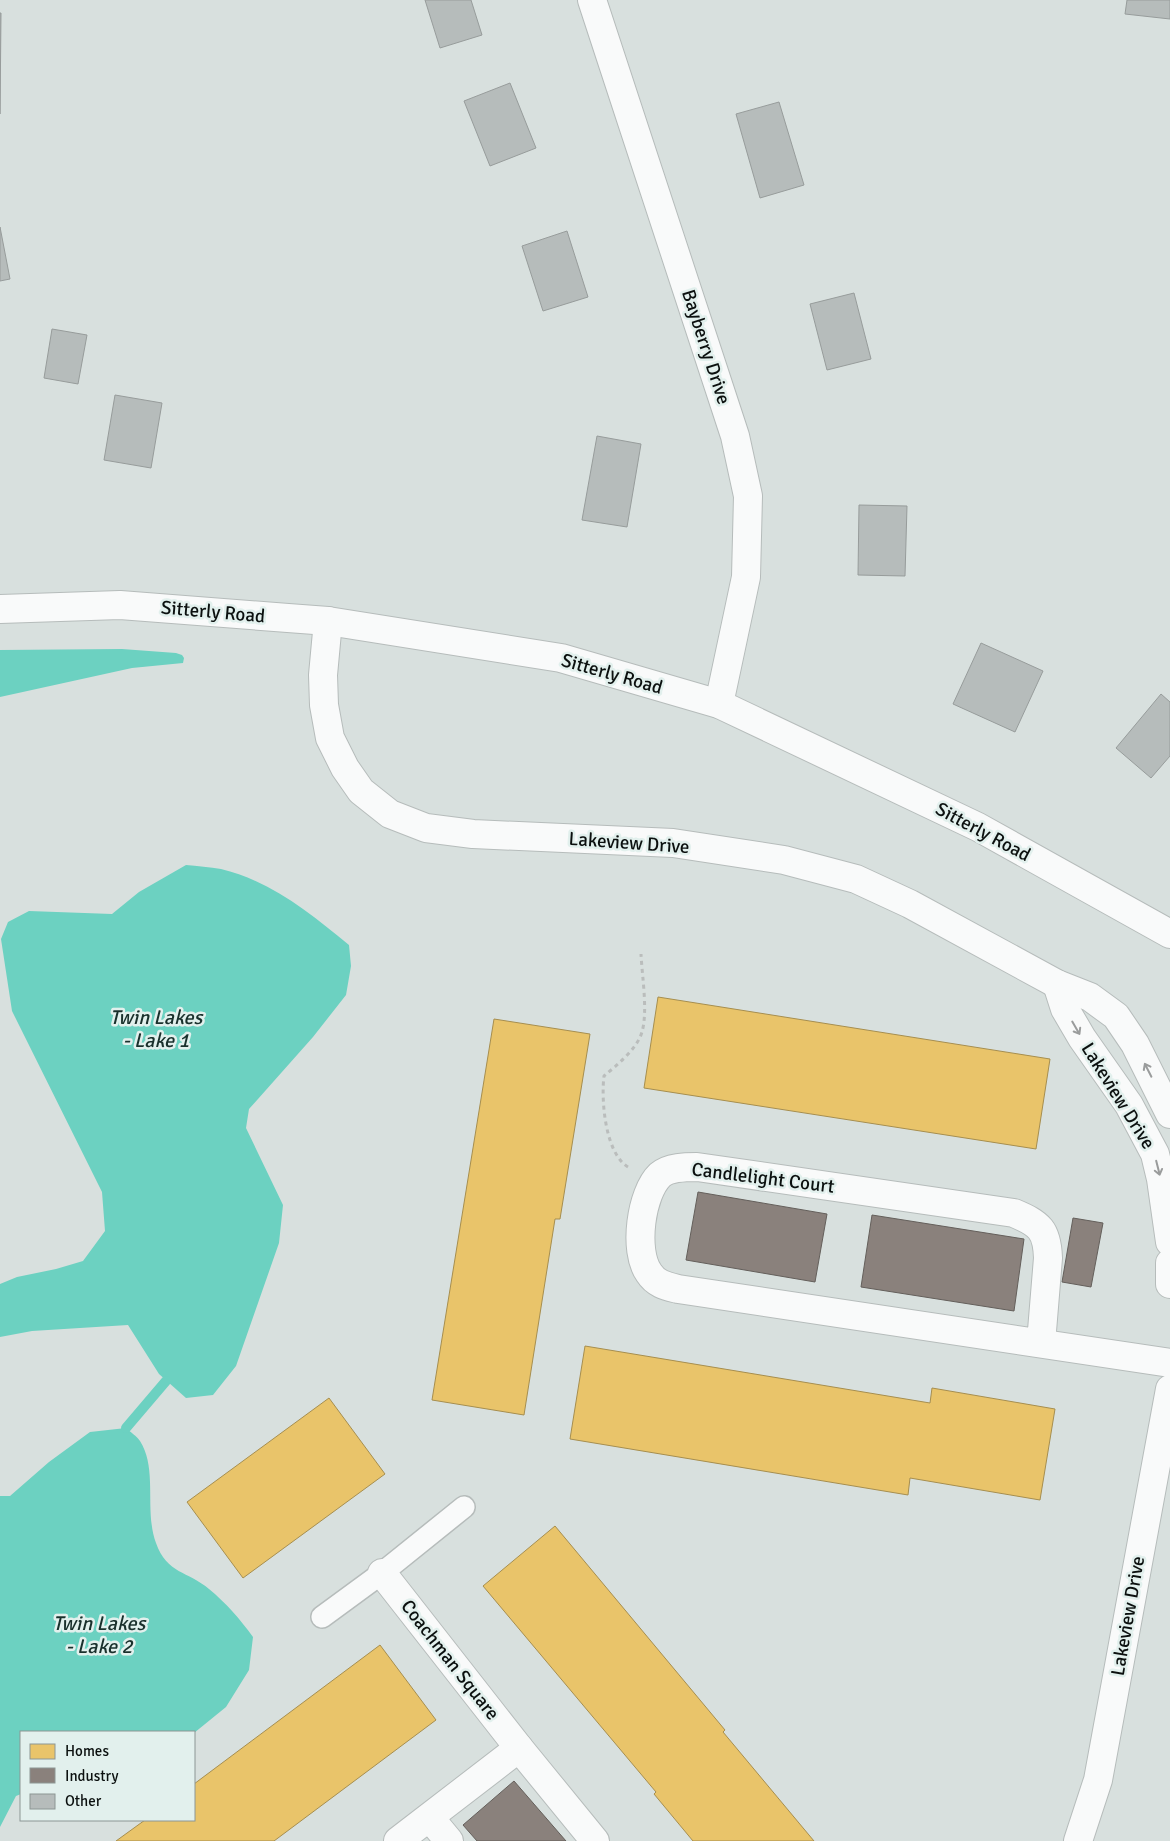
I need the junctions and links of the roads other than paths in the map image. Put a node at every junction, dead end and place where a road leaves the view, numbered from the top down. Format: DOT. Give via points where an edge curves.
graph roads {
  1 [pos="592,0"];
  2 [pos="0,609"];
  3 [pos="328,622"];
  4 [pos="719,704"];
  5 [pos="1170,934"];
  6 [pos="1057,984"];
  7 [pos="1170,1114"];
  8 [pos="1170,1242"];
  9 [pos="1170,1264"];
  10 [pos="1170,1284"];
  11 [pos="1041,1343"];
  12 [pos="1170,1363"];
  13 [pos="1170,1388"];
  14 [pos="464,1507"];
  15 [pos="382,1573"];
  16 [pos="322,1617"];
  17 [pos="519,1748"];
  18 [pos="430,1818"];
  19 [pos="398,1841"];
  20 [pos="448,1841"];
  21 [pos="595,1841"];
  22 [pos="1078,1841"];
  1 -- 4 [label="street, Bayberry Drive" via="735,436 748,496 746,577"];
  2 -- 3 [label="street, Sitterly Road" via="120,605"];
  3 -- 4 [label="street, Sitterly Road" via="561,658"];
  3 -- 6 [label="street, Lakeview Drive" via="323,675 330,738 345,768 362,791 390,814 426,828 473,834 673,844 784,860 856,879 910,904"];
  4 -- 5 [label="street, Sitterly Road" via="978,827"];
  7 -- 6 [label="street, Lakeview Drive, one-way" via="1135,1044 1116,1016 1090,997"];
  6 -- 8 [label="street, Lakeview Drive, one-way" via="1065,1009 1128,1105 1155,1154"];
  9 -- 10 [label="street"];
  11 -- 11 [label="street, Candlelight Court" via="1048,1246 1043,1231 1033,1221 1014,1213 697,1166 662,1174 645,1202 640,1242 642,1261 660,1285"];
  11 -- 12 [label="street"];
  13 -- 22 [label="street, Lakeview Drive" via="1098,1780"];
  14 -- 15 [label="lane"];
  15 -- 16 [label="lane"];
  15 -- 17 [label="street, Coachman Square"];
  17 -- 18 [label="street"];
  17 -- 21 [label="street, Coachman Square"];
  18 -- 19 [label="street"];
  18 -- 20 [label="street"];
}
